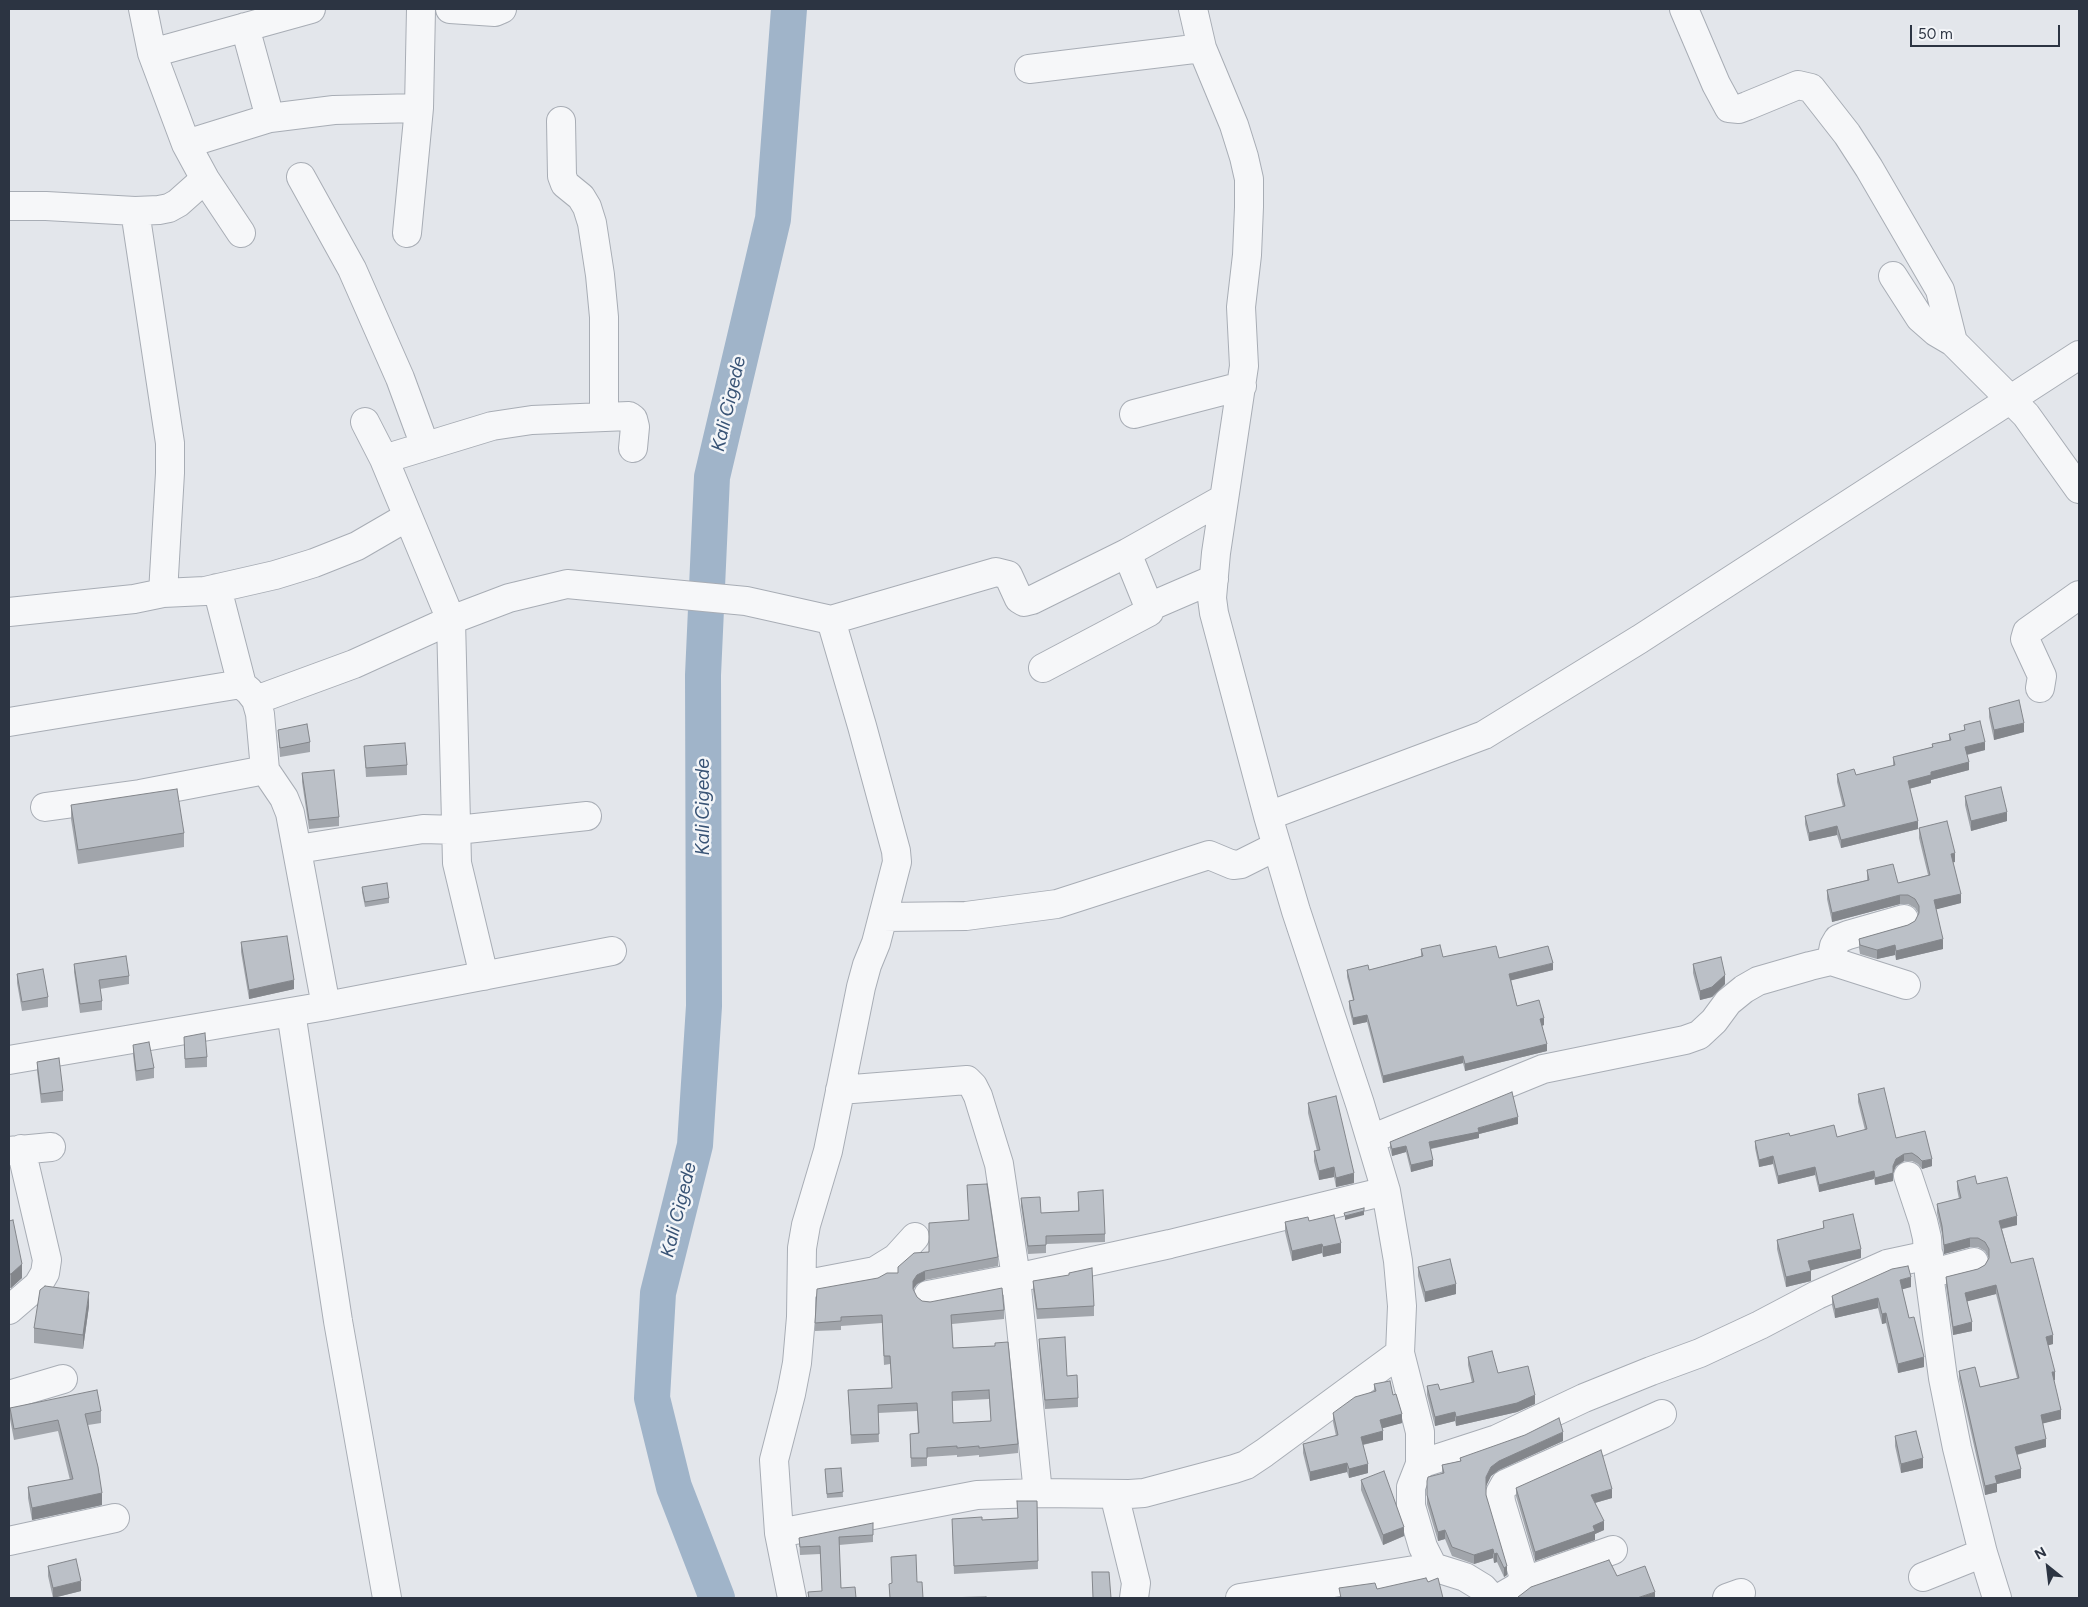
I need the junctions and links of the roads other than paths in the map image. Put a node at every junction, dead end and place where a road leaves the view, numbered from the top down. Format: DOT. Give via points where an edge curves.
graph roads {
  1 [pos="143,9"];
  2 [pos="311,9"];
  3 [pos="421,9"];
  4 [pos="450,9"];
  5 [pos="502,9"];
  6 [pos="1193,9"];
  7 [pos="1684,9"];
  8 [pos="245,27"];
  9 [pos="1202,48"];
  10 [pos="152,53"];
  11 [pos="1029,69"];
  12 [pos="419,108"];
  13 [pos="270,118"];
  14 [pos="561,121"];
  15 [pos="186,144"];
  16 [pos="301,177"];
  17 [pos="205,179"];
  18 [pos="9,206"];
  19 [pos="135,211"];
  20 [pos="241,233"];
  21 [pos="407,233"];
  22 [pos="1893,276"];
  23 [pos="1953,342"];
  24 [pos="2079,355"];
  25 [pos="1242,386"];
  26 [pos="2011,401"];
  27 [pos="1134,414"];
  28 [pos="604,417"];
  29 [pos="365,422"];
  30 [pos="425,446"];
  31 [pos="633,448"];
  32 [pos="384,459"];
  33 [pos="2079,488"];
  34 [pos="1223,499"];
  35 [pos="407,517"];
  36 [pos="1127,553"];
  37 [pos="1214,579"];
  38 [pos="217,588"];
  39 [pos="163,593"];
  40 [pos="2079,595"];
  41 [pos="1149,607"];
  42 [pos="9,612"];
  43 [pos="451,620"];
  44 [pos="831,620"];
  45 [pos="1043,668"];
  46 [pos="2040,688"];
  47 [pos="249,693"];
  48 [pos="9,722"];
  49 [pos="265,770"];
  50 [pos="46,807"];
  51 [pos="587,816"];
  52 [pos="1268,816"];
  53 [pos="457,830"];
  54 [pos="1277,846"];
  55 [pos="298,849"];
  56 [pos="883,917"];
  57 [pos="1904,918"];
  58 [pos="612,951"];
  59 [pos="1831,961"];
  60 [pos="484,976"];
  61 [pos="1906,985"];
  62 [pos="326,1006"];
  63 [pos="291,1012"];
  64 [pos="9,1060"];
  65 [pos="840,1090"];
  66 [pos="1371,1138"];
  67 [pos="51,1147"];
  68 [pos="15,1150"];
  69 [pos="1908,1176"];
  70 [pos="1386,1191"];
  71 [pos="915,1237"];
  72 [pos="1974,1262"];
  73 [pos="1929,1265"];
  74 [pos="1016,1278"];
  75 [pos="802,1285"];
  76 [pos="928,1295"];
  77 [pos="9,1310"];
  78 [pos="1400,1353"];
  79 [pos="63,1379"];
  80 [pos="9,1395"];
  81 [pos="1662,1414"];
  82 [pos="1420,1464"];
  83 [pos="1038,1493"];
  84 [pos="1114,1494"];
  85 [pos="115,1518"];
  86 [pos="779,1533"];
  87 [pos="9,1541"];
  88 [pos="1613,1550"];
  89 [pos="1983,1553"];
  90 [pos="1433,1566"];
  91 [pos="1923,1577"];
  92 [pos="1522,1582"];
  93 [pos="1306,1594"];
  94 [pos="387,1598"];
  95 [pos="792,1598"];
  96 [pos="1134,1598"];
  97 [pos="1240,1598"];
  98 [pos="1492,1598"];
  99 [pos="1499,1598"];
  100 [pos="1997,1598"];
  1 -- 10 [label="street"];
  2 -- 8 [label="street"];
  3 -- 12 [label="street"];
  4 -- 5 [label="street" via="495,12"];
  6 -- 9 [label="street"];
  7 -- 23 [label="street" via="1729,108 1739,109 1798,85 1810,88 1847,134 1940,290"];
  8 -- 10 [label="street"];
  8 -- 13 [label="street"];
  9 -- 11 [label="street"];
  9 -- 25 [label="street" via="1234,125 1249,179 1250,207 1241,307"];
  10 -- 15 [label="street"];
  12 -- 13 [label="street" via="334,110"];
  12 -- 21 [label="street"];
  13 -- 15 [label="street"];
  14 -- 28 [label="street" via="562,176 587,207 600,275 604,317"];
  15 -- 17 [label="street"];
  16 -- 30 [label="street" via="352,269 400,378"];
  17 -- 19 [label="street" via="169,208"];
  17 -- 20 [label="street"];
  18 -- 19 [label="street"];
  19 -- 39 [label="street" via="170,443"];
  22 -- 23 [label="street" via="1920,318"];
  23 -- 26 [label="street"];
  24 -- 26 [label="street"];
  25 -- 27 [label="street"];
  25 -- 34 [label="street"];
  26 -- 33 [label="street" via="2040,431"];
  26 -- 52 [label="street" via="1640,640 1484,735"];
  28 -- 30 [label="street" via="532,420 492,426"];
  28 -- 31 [label="street" via="629,416 632,419 635,427"];
  29 -- 32 [label="street"];
  30 -- 32 [label="street"];
  32 -- 35 [label="street"];
  34 -- 36 [label="street"];
  34 -- 37 [label="street"];
  35 -- 38 [label="street" via="357,546 314,563"];
  35 -- 43 [label="street"];
  36 -- 41 [label="street"];
  36 -- 44 [label="street" via="1024,602 1019,599 1008,575 996,572"];
  37 -- 41 [label="street"];
  37 -- 52 [label="street" via="1214,614"];
  38 -- 39 [label="street"];
  38 -- 47 [label="street"];
  39 -- 42 [label="street"];
  40 -- 46 [label="street" via="2027,632 2025,639 2042,676"];
  41 -- 45 [label="street" via="1145,615"];
  43 -- 44 [label="street" via="509,598 567,584 746,601"];
  43 -- 47 [label="street" via="354,664"];
  43 -- 53 [label="street"];
  44 -- 56 [label="street" via="896,851 896,871"];
  47 -- 48 [label="street"];
  47 -- 49 [label="street" via="260,714"];
  49 -- 50 [label="street" via="140,794"];
  49 -- 55 [label="street" via="284,798"];
  51 -- 53 [label="street"];
  52 -- 54 [label="street"];
  53 -- 55 [label="street" via="423,829"];
  53 -- 60 [label="street" via="458,876 468,903"];
  54 -- 56 [label="street" via="1241,864 1209,855 1047,905 966,916"];
  54 -- 66 [label="street"];
  55 -- 62 [label="street"];
  56 -- 65 [label="street" via="861,987"];
  57 -- 59 [label="street" via="1838,939"];
  58 -- 60 [label="street"];
  59 -- 61 [label="street"];
  59 -- 66 [label="street" via="1758,981 1728,1002 1699,1035 1543,1069"];
  60 -- 62 [label="street"];
  62 -- 63 [label="street"];
  63 -- 64 [label="street"];
  63 -- 94 [label="street" via="338,1321"];
  65 -- 74 [label="street" via="965,1080 971,1083 978,1096 998,1164"];
  65 -- 75 [label="street" via="828,1151 806,1225"];
  66 -- 70 [label="street"];
  67 -- 68 [label="street"];
  68 -- 77 [label="street" via="47,1260 45,1274 38,1285"];
  69 -- 73 [label="street" via="1923,1220"];
  70 -- 74 [label="street"];
  70 -- 78 [label="street" via="1400,1279"];
  71 -- 75 [label="street" via="896,1258 875,1271"];
  72 -- 73 [label="street"];
  73 -- 82 [label="street" via="1887,1264 1700,1353 1584,1398 1497,1439"];
  73 -- 89 [label="street" via="1943,1378"];
  74 -- 76 [label="street"];
  74 -- 83 [label="street"];
  75 -- 86 [label="street" via="797,1363 774,1460"];
  78 -- 82 [label="street" via="1420,1432"];
  78 -- 84 [label="street" via="1246,1465 1144,1493"];
  79 -- 80 [label="street"];
  81 -- 92 [label="street" via="1504,1484 1501,1502 1524,1572"];
  82 -- 90 [label="street" via="1410,1496 1423,1548"];
  83 -- 84 [label="street"];
  83 -- 86 [label="street" via="977,1495"];
  84 -- 96 [label="street" via="1136,1583"];
  85 -- 87 [label="street"];
  86 -- 95 [label="street"];
  88 -- 92 [label="street"];
  89 -- 91 [label="street"];
  89 -- 100 [label="street"];
  90 -- 93 [label="street"];
  90 -- 98 [label="street" via="1465,1577"];
  92 -- 99 [label="street"];
  93 -- 97 [label="street"];
}
